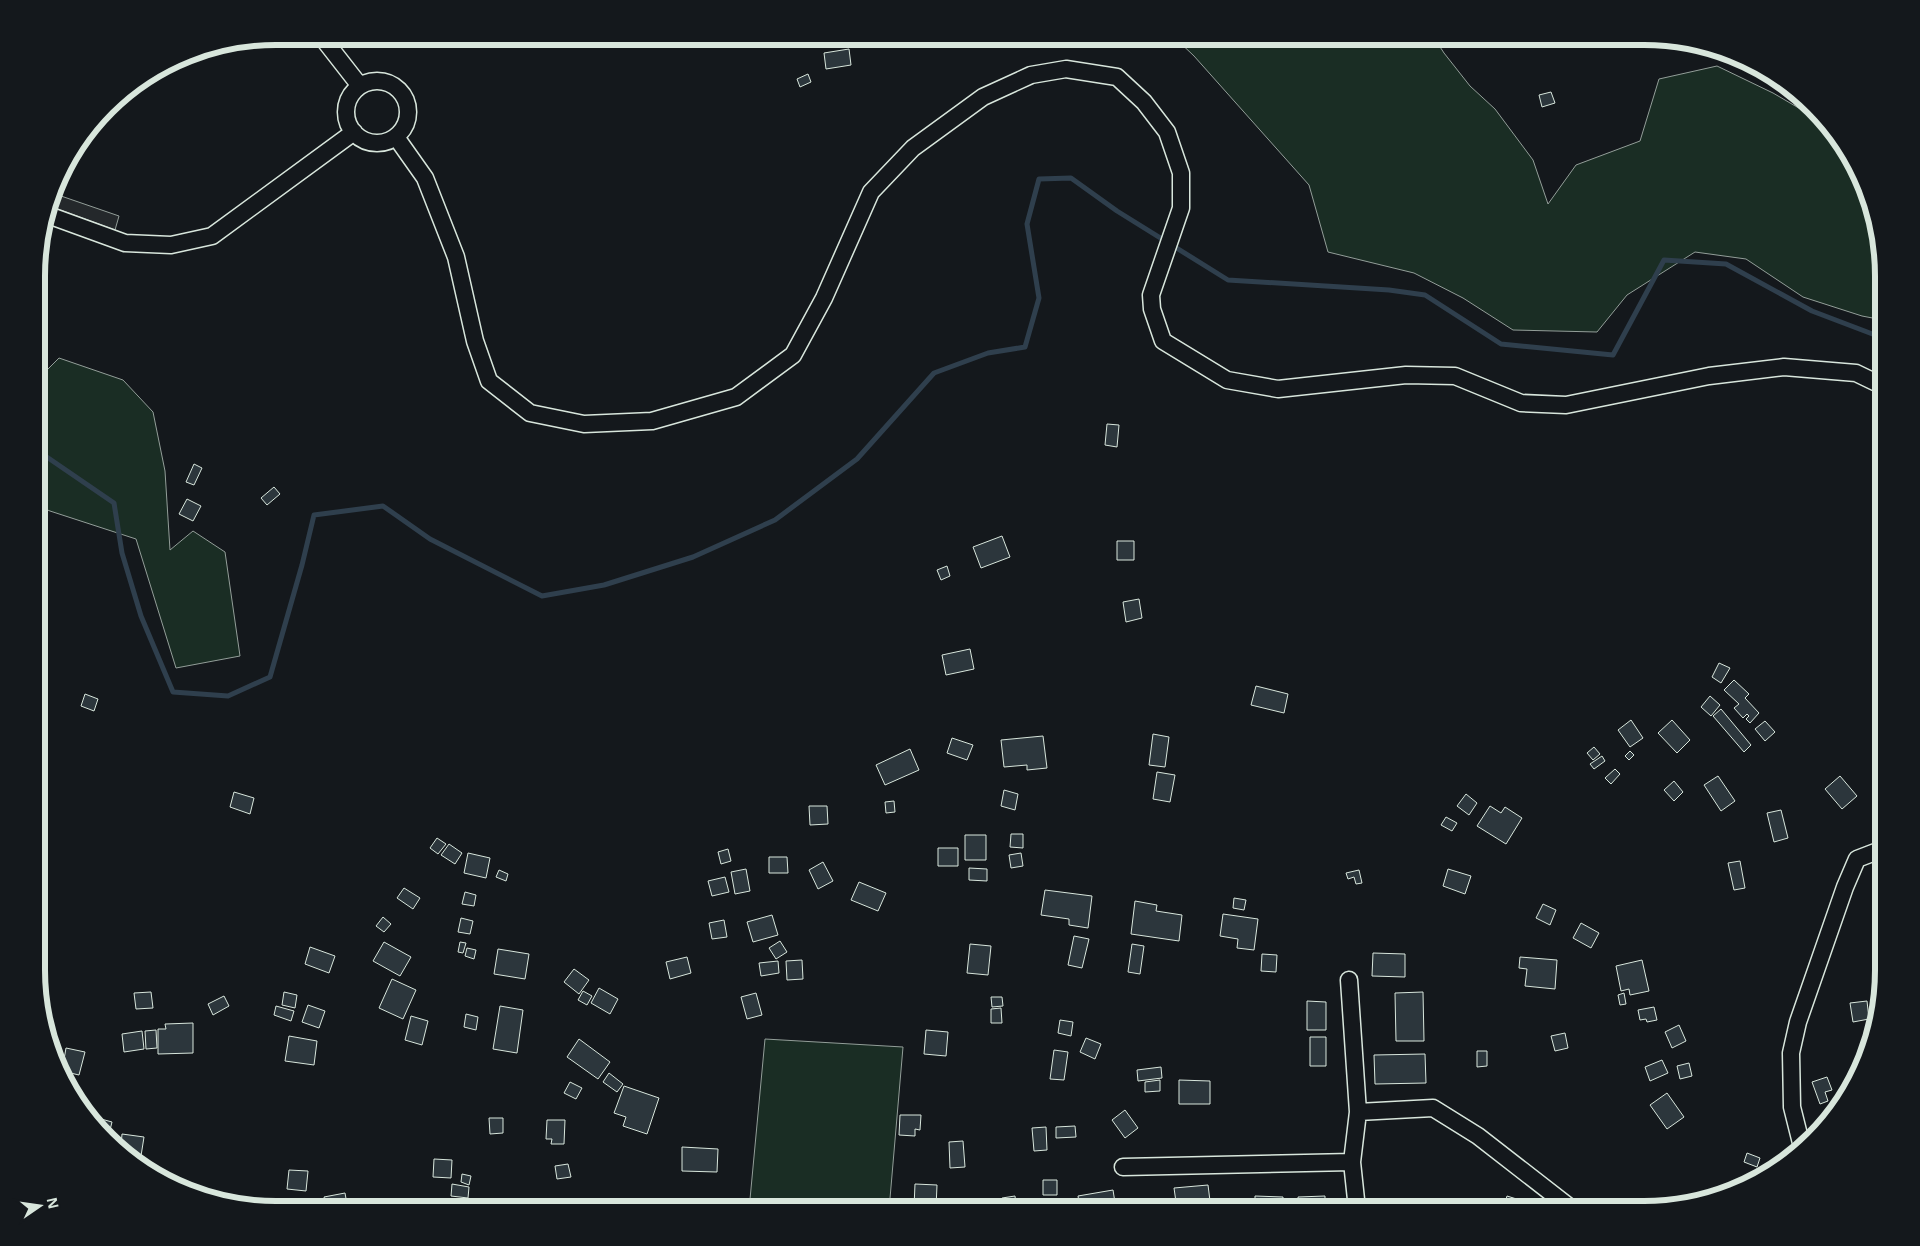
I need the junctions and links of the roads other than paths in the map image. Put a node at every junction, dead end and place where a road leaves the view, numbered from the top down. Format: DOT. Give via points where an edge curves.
graph roads {
  1 [pos="328,45"];
  2 [pos="360,86"];
  3 [pos="354,132"];
  4 [pos="396,137"];
  5 [pos="53,217"];
  6 [pos="1875,382"];
  7 [pos="1875,852"];
  8 [pos="1349,980"];
  9 [pos="1358,1112"];
  10 [pos="1799,1141"];
  11 [pos="1352,1162"];
  12 [pos="1123,1166"];
  13 [pos="1356,1201"];
  14 [pos="1562,1201"];
  1 -- 2 [label="street"];
  2 -- 3 [label="street" via="349,98 346,108"];
  2 -- 4 [label="street" via="373,80 383,81 400,90 409,110 404,130"];
  3 -- 4 [label="street" via="366,142 376,144"];
  3 -- 5 [label="street" via="212,236 170,245 125,243"];
  4 -- 6 [label="street" via="424,178 456,257 475,341 490,382 530,413 584,424 652,421 736,397 792,355 824,298 871,192 913,148 983,97 1031,75 1066,69 1117,77 1144,102 1167,132 1181,173 1181,208 1151,295 1152,310 1163,342 1227,380 1278,389 1406,375 1456,376 1521,403 1566,405 1710,376 1784,367 1856,373"];
  7 -- 10 [label="street" via="1858,859 1844,887 1798,1022 1791,1054 1792,1106"];
  8 -- 9 [label="street"];
  9 -- 11 [label="street"];
  9 -- 14 [label="street" via="1433,1108 1478,1136"];
  11 -- 12 [label="street"];
  11 -- 13 [label="street"];
}
